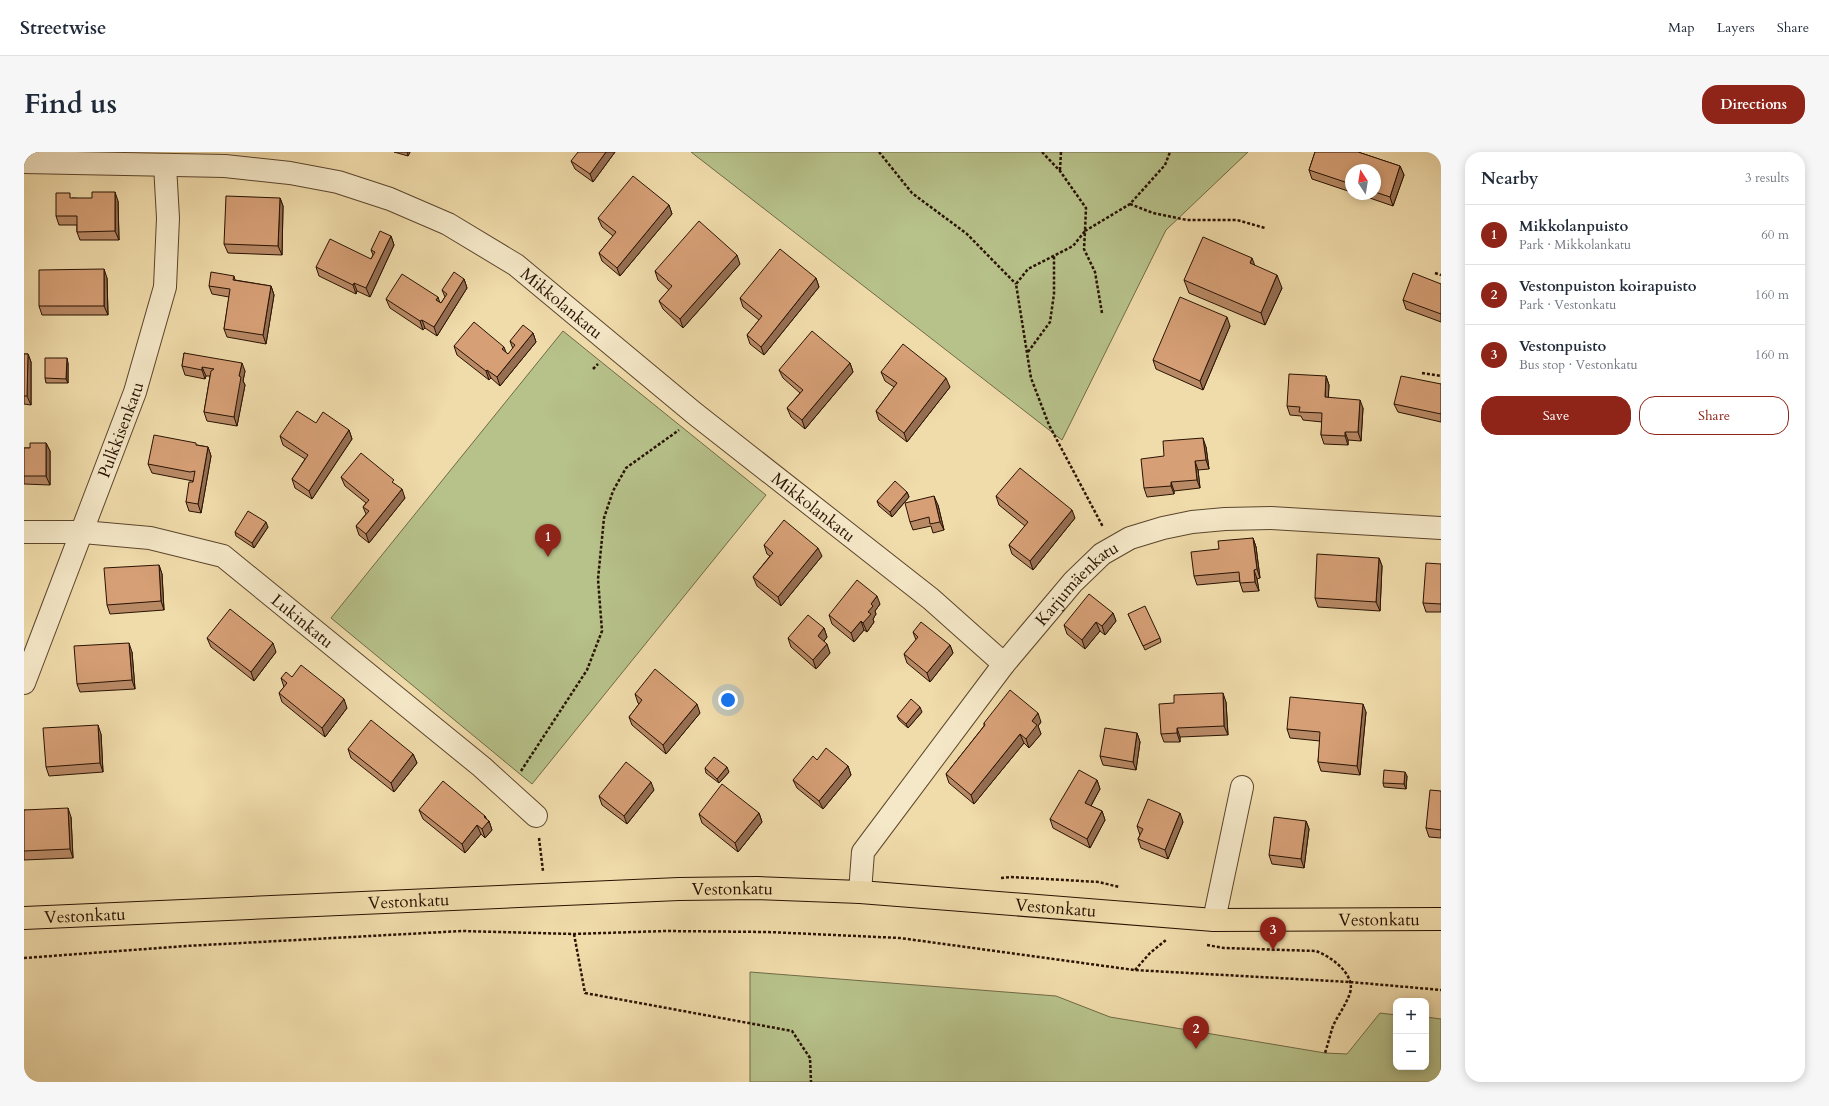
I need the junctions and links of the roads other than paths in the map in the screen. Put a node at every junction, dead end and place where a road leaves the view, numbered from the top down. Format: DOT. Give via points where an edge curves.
graph roads {
  1 [pos="24,162"];
  2 [pos="165,165"];
  3 [pos="1441,528"];
  4 [pos="24,532"];
  5 [pos="83,532"];
  6 [pos="1004,664"];
  7 [pos="24,684"];
  8 [pos="1242,787"];
  9 [pos="536,816"];
  10 [pos="860,892"];
  11 [pos="24,918"];
  12 [pos="1441,919"];
  13 [pos="1214,920"];
  1 -- 2 [label="street, Mikkolankatu"];
  2 -- 5 [label="street, Pulkkisenkatu" via="168,218 165,287 135,392"];
  2 -- 6 [label="street, Mikkolankatu" via="225,166 290,173 338,182 390,199 448,224 516,265 694,413 931,599"];
  3 -- 6 [label="street, Karjumäenkatu" via="1271,518 1225,519 1192,522 1130,538 1102,554 1073,582"];
  4 -- 5 [label="street, Lukinkatu"];
  5 -- 7 [label="street, Pulkkisenkatu"];
  5 -- 9 [label="street, Lukinkatu" via="150,538 223,556 508,790"];
  6 -- 10 [label="street, Karjumäenkatu" via="863,852"];
  8 -- 13 [label="street"];
  10 -- 11 [label="main road, Vestonkatu" via="757,888 679,889"];
  10 -- 13 [label="main road, Vestonkatu"];
  12 -- 13 [label="main road, Vestonkatu"];
}
